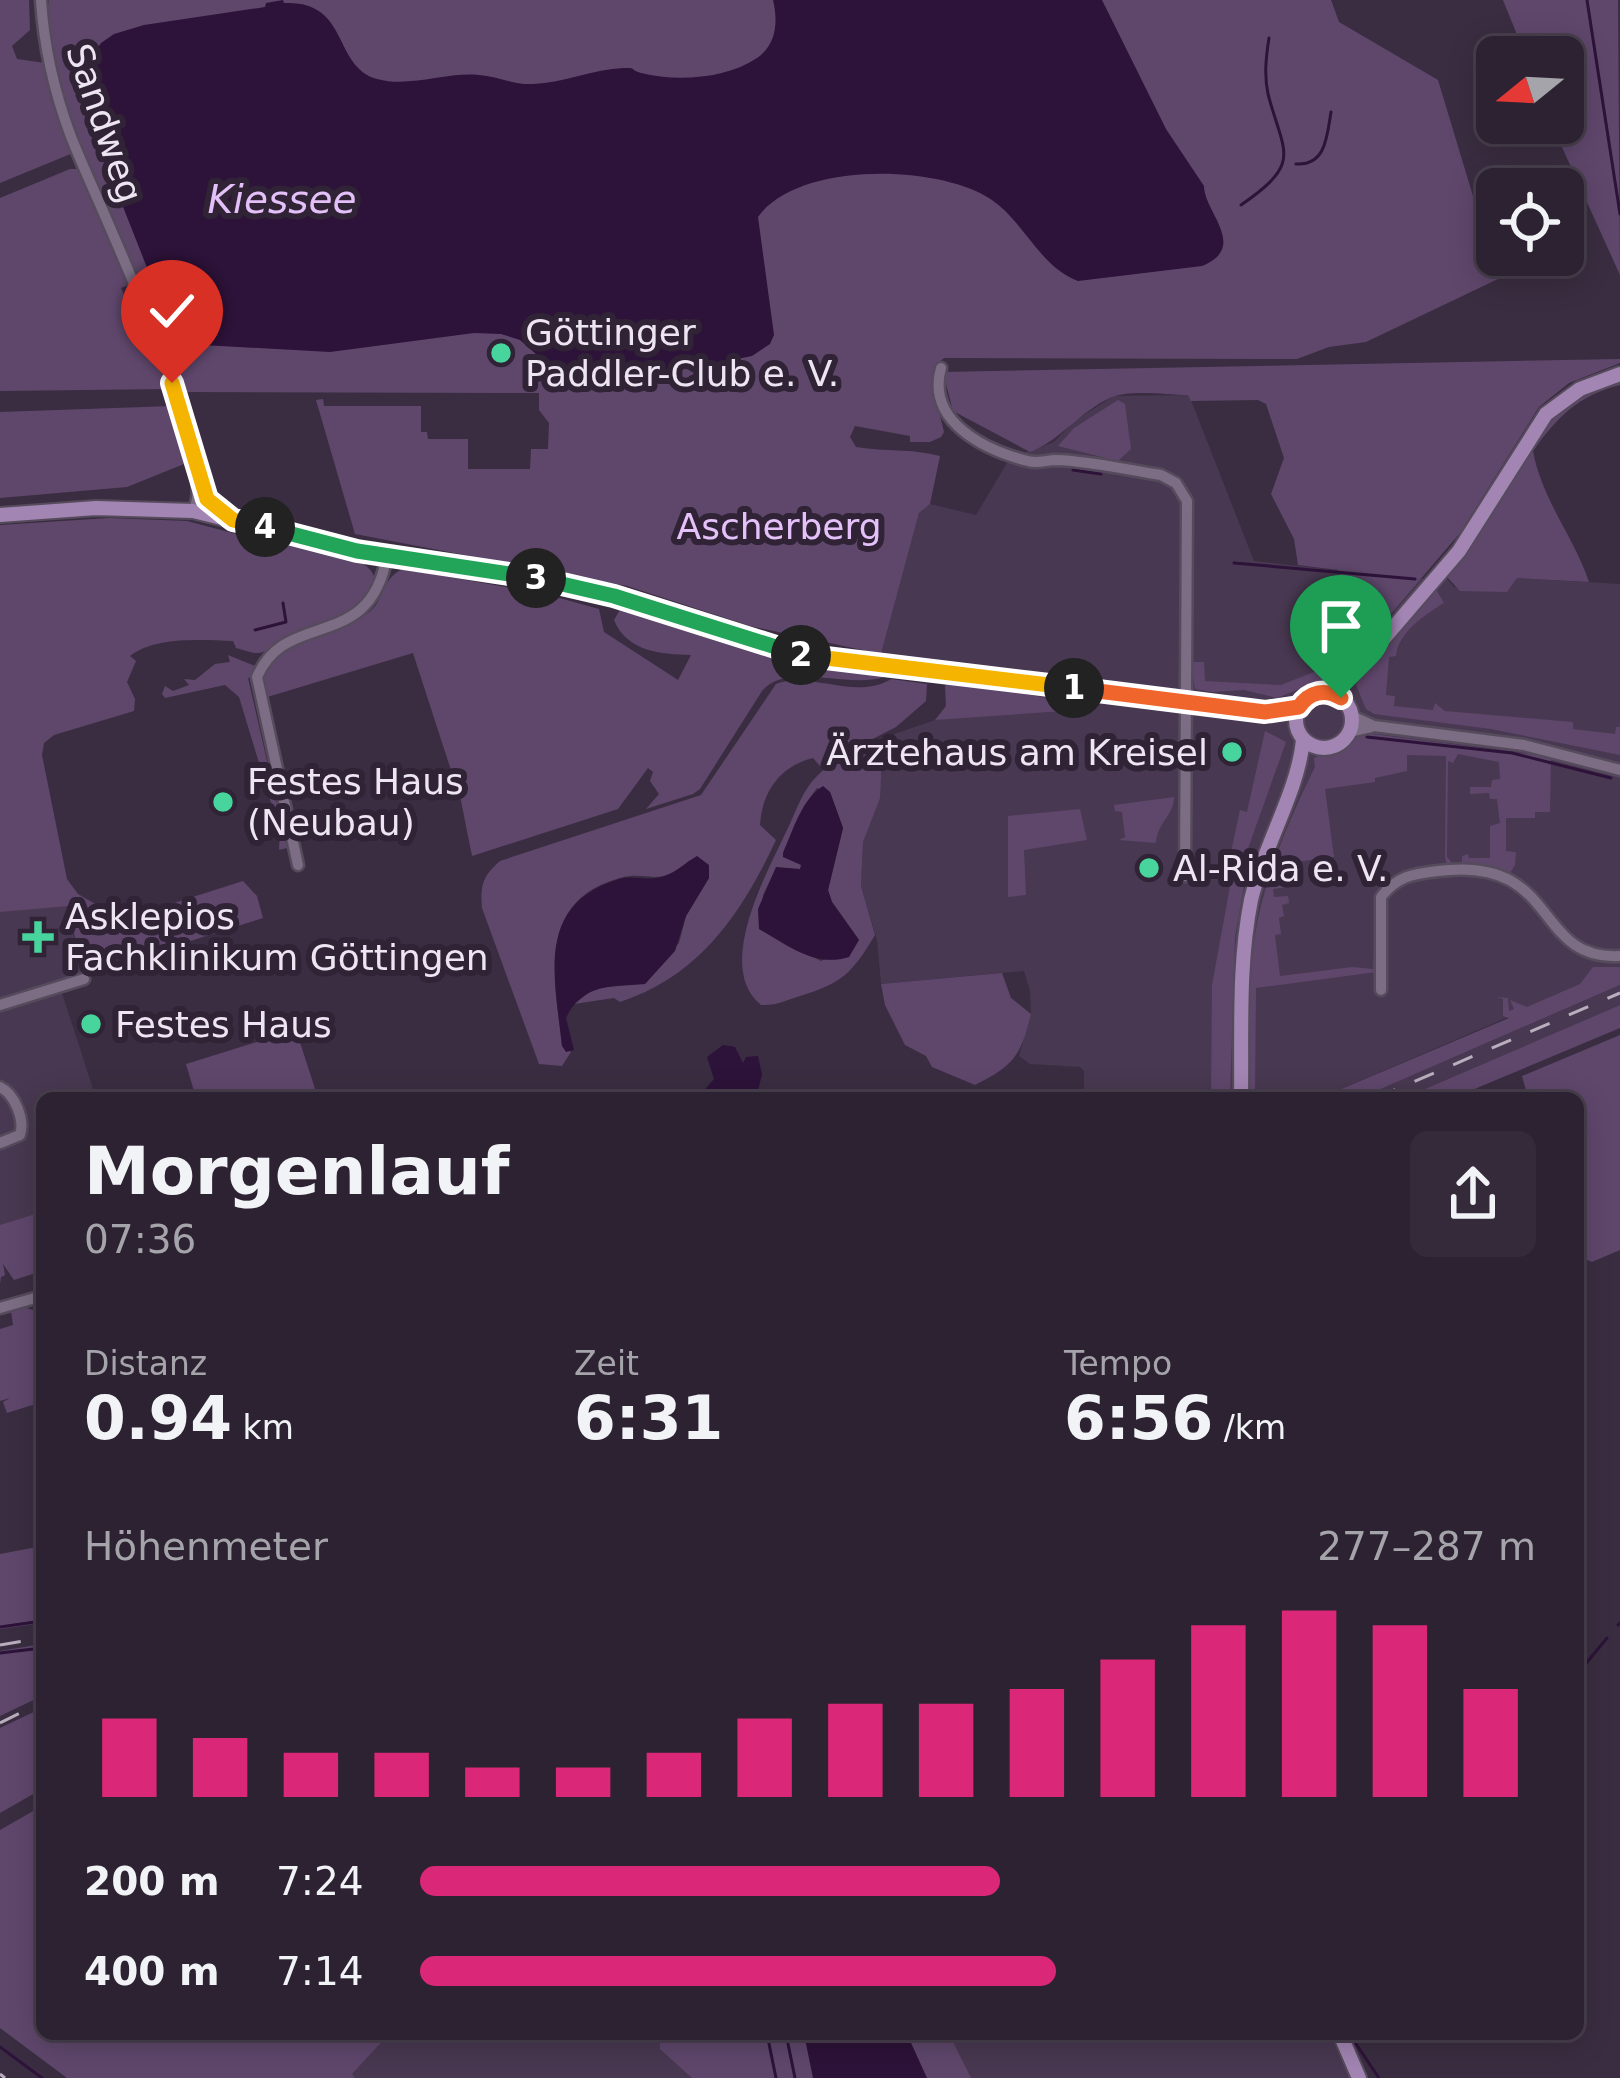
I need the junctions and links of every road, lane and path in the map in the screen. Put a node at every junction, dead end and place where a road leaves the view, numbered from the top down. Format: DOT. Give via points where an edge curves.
graph roads {
  1 [pos="41,0"];
  2 [pos="941,368"];
  3 [pos="1620,374"];
  4 [pos="198,472"];
  5 [pos="193,511"];
  6 [pos="0,515"];
  7 [pos="233,520"];
  8 [pos="387,555"];
  9 [pos="1187,703"];
  10 [pos="1299,707"];
  11 [pos="1344,711"];
  12 [pos="1265,712"];
  13 [pos="1296,724"];
  14 [pos="1303,739"];
  15 [pos="1318,748"];
  16 [pos="1298,768"];
  17 [pos="1620,770"];
  18 [pos="298,865"];
  19 [pos="1185,876"];
  20 [pos="1620,956"];
  21 [pos="84,979"];
  22 [pos="1381,990"];
  23 [pos="0,1005"];
  24 [pos="0,1087"];
  25 [pos="1241,1092"];
  26 [pos="0,1142"];
  27 [pos="36,1298"];
  28 [pos="0,1309"];
  29 [pos="1343,2040"];
  30 [pos="1359,2078"];
  1 -- 4 [label="street, Sandweg" via="60,104 172,383"];
  2 -- 9 [label="street" via="940,400 964,433 1030,462 1161,475 1182,490"];
  3 -- 11 [label="main road" via="1580,388 1546,414 1460,551 1356,671"];
  4 -- 5 [label="street, Sandweg"];
  4 -- 7 [label="street" via="210,503"];
  5 -- 6 [label="main road"];
  5 -- 7 [label="main road"];
  7 -- 8 [label="main road"];
  8 -- 9 [label="main road" via="560,583 763,645 862,665"];
  8 -- 18 [label="street" via="365,608 280,646 256,677"];
  9 -- 12 [label="main road"];
  9 -- 19 [label="street"];
  10 -- 11 [label="main road" via="1310,696"];
  10 -- 12 [label="main road"];
  10 -- 13 [label="main road"];
  11 -- 15 [label="main road" via="1339,744"];
  11 -- 17 [label="street" via="1374,726 1524,745"];
  12 -- 13 [label="main road"];
  13 -- 14 [label="main road"];
  14 -- 15 [label="main road"];
  14 -- 16 [label="main road"];
  15 -- 16 [label="main road"];
  16 -- 25 [label="main road" via="1245,935"];
  20 -- 22 [label="street" via="1575,946 1531,893 1502,874 1416,873 1382,897"];
  21 -- 23 [label="street"];
  24 -- 26 [label="street" via="13,1096 22,1129"];
  27 -- 28 [label="street"];
  29 -- 30 [label="main road"];
}
